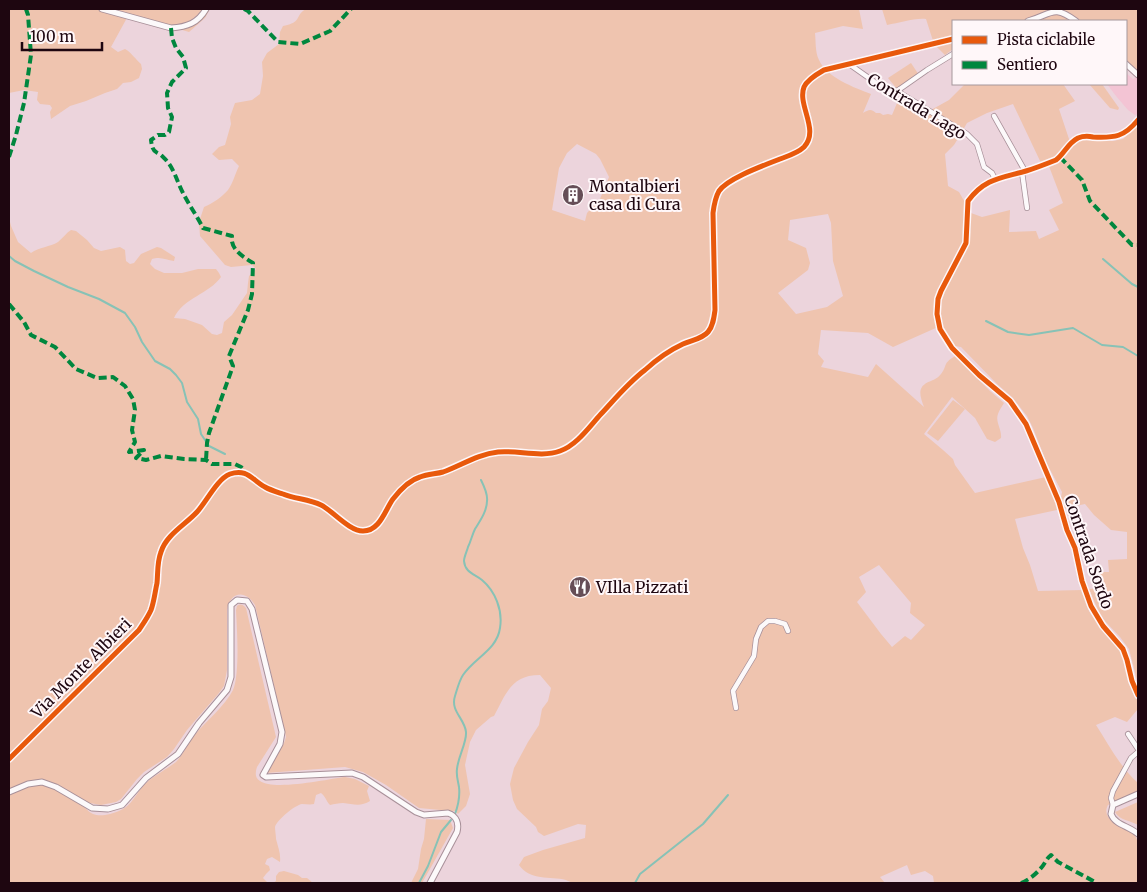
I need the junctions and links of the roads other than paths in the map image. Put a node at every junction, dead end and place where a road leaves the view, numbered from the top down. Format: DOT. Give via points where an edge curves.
graph roads {
  1 [pos="102,9"];
  2 [pos="206,9"];
  3 [pos="1031,20"];
  4 [pos="1075,20"];
  5 [pos="952,39"];
  6 [pos="952,55"];
  7 [pos="849,64"];
  8 [pos="1127,65"];
  9 [pos="1138,75"];
  10 [pos="897,91"];
  11 [pos="994,116"];
  12 [pos="1138,120"];
  13 [pos="1023,172"];
  14 [pos="995,179"];
  15 [pos="1027,208"];
  16 [pos="788,631"];
  17 [pos="1138,695"];
  18 [pos="736,708"];
  19 [pos="1128,734"];
  20 [pos="1138,750"];
  21 [pos="9,759"];
  22 [pos="9,792"];
  23 [pos="1138,794"];
  24 [pos="1113,805"];
  25 [pos="1138,834"];
  26 [pos="430,883"];
  1 -- 2 [label="street" via="181,28 195,22"];
  3 -- 4 [label="street" via="1056,11"];
  5 -- 7 [label="street, Via Monte Albieri"];
  6 -- 10 [label="street"];
  7 -- 10 [label="street, Contrada Lago" via="876,83"];
  7 -- 21 [label="street, Via Monte Albieri" via="824,70 804,86 802,96 810,132 806,145 730,181 719,191 713,213 715,310 713,324 706,334 670,351 641,373 568,447 548,453 500,451 484,454 442,472 419,477 410,481 393,498 373,529 354,529 318,503 285,495 264,486 248,474 240,472 224,478 161,550 151,609 139,630"];
  8 -- 9 [label="street"];
  10 -- 14 [label="street, Contrada Lago" via="973,139 984,167"];
  11 -- 13 [label="street"];
  12 -- 13 [label="street" via="1115,137 1078,138 1060,157"];
  13 -- 14 [label="street"];
  13 -- 15 [label="street"];
  14 -- 17 [label="street, Contrada Sordo" via="968,201 966,243 938,299 940,328 952,348 1010,402 1026,424 1059,502 1091,606 1123,649"];
  16 -- 18 [label="street" via="785,624 775,621 768,621 761,627 754,656 733,691"];
  19 -- 20 [label="street"];
  20 -- 24 [label="street" via="1113,791"];
  22 -- 26 [label="street" via="42,782 92,808 108,810 122,805 146,778 178,754 227,690 231,676 231,605 237,600 247,601 252,609 282,732 280,744 263,775 352,773 416,812 424,815 452,814 457,820 458,832"];
  23 -- 24 [label="street"];
  24 -- 25 [label="street" via="1111,814 1114,821"];
}
